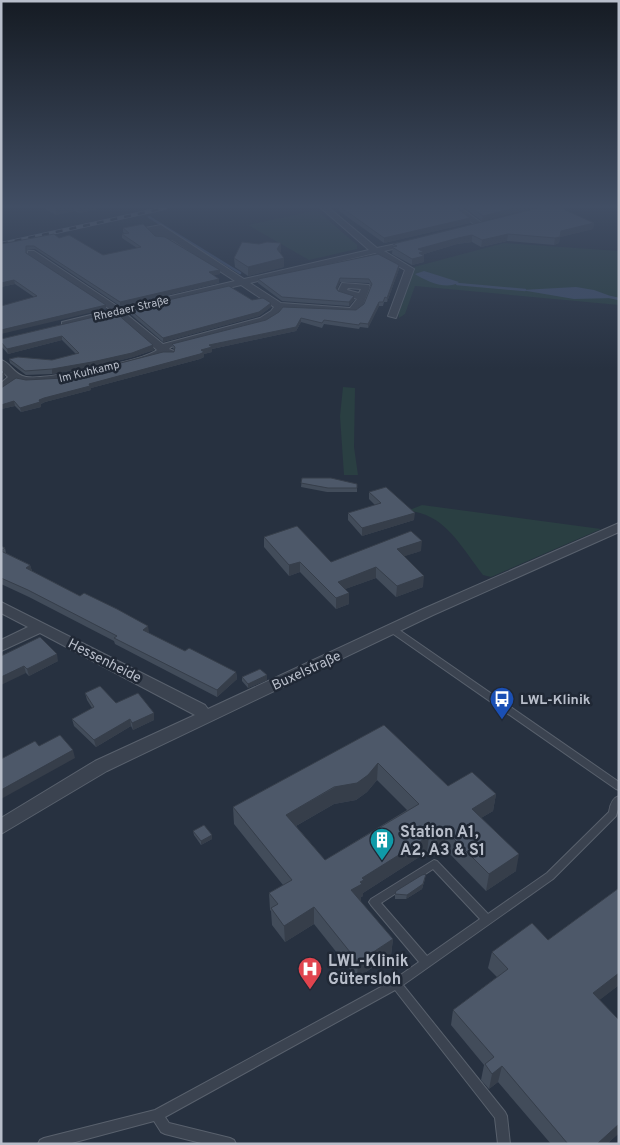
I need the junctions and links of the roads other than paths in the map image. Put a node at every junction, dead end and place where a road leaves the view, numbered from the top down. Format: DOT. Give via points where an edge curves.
graph roads {
  1 [pos="44,261"];
  2 [pos="213,261"];
  3 [pos="333,261"];
  4 [pos="397,261"];
  5 [pos="245,282"];
  6 [pos="361,298"];
  7 [pos="279,306"];
  8 [pos="118,311"];
  9 [pos="393,316"];
  10 [pos="55,326"];
  11 [pos="163,349"];
  12 [pos="1,363"];
  13 [pos="14,377"];
  14 [pos="1,389"];
  15 [pos="619,527"];
  16 [pos="1,607"];
  17 [pos="41,627"];
  18 [pos="392,629"];
  19 [pos="1,646"];
  20 [pos="205,717"];
  21 [pos="619,786"];
  22 [pos="619,799"];
  23 [pos="1,827"];
  24 [pos="488,920"];
  25 [pos="426,963"];
  26 [pos="396,984"];
  27 [pos="157,1114"];
  28 [pos="44,1144"];
  29 [pos="230,1144"];
  30 [pos="504,1144"];
  1 -- 8 [label="street"];
  2 -- 5 [label="street"];
  3 -- 5 [label="street, Rhedaer Straße"];
  4 -- 9 [label="street" via="410,268"];
  5 -- 7 [label="street"];
  5 -- 8 [label="street, Rhedaer Straße"];
  6 -- 7 [label="street" via="357,308 352,310"];
  7 -- 11 [label="street, Im Kuhkamp" via="275,313 263,320 184,341 192,347 167,353"];
  8 -- 10 [label="street, Rhedaer Straße"];
  8 -- 11 [label="street"];
  11 -- 13 [label="street, Im Kuhkamp" via="158,354 58,379"];
  12 -- 13 [label="street"];
  13 -- 14 [label="street"];
  15 -- 18 [label="street, Buxelstraße"];
  16 -- 17 [label="street, Hessenheide"];
  17 -- 19 [label="street"];
  17 -- 20 [label="street, Hessenheide" via="198,709"];
  18 -- 20 [label="street, Buxelstraße"];
  18 -- 21 [label="lane"];
  20 -- 23 [label="street, Buxelstraße" via="101,766"];
  22 -- 24 [label="lane" via="613,813 550,876"];
  24 -- 25 [label="lane"];
  24 -- 25 [label="lane" via="434,864 374,902"];
  25 -- 26 [label="lane"];
  26 -- 27 [label="lane"];
  26 -- 30 [label="lane" via="501,1116"];
  27 -- 28 [label="lane"];
  27 -- 29 [label="lane" via="165,1128"];
}
